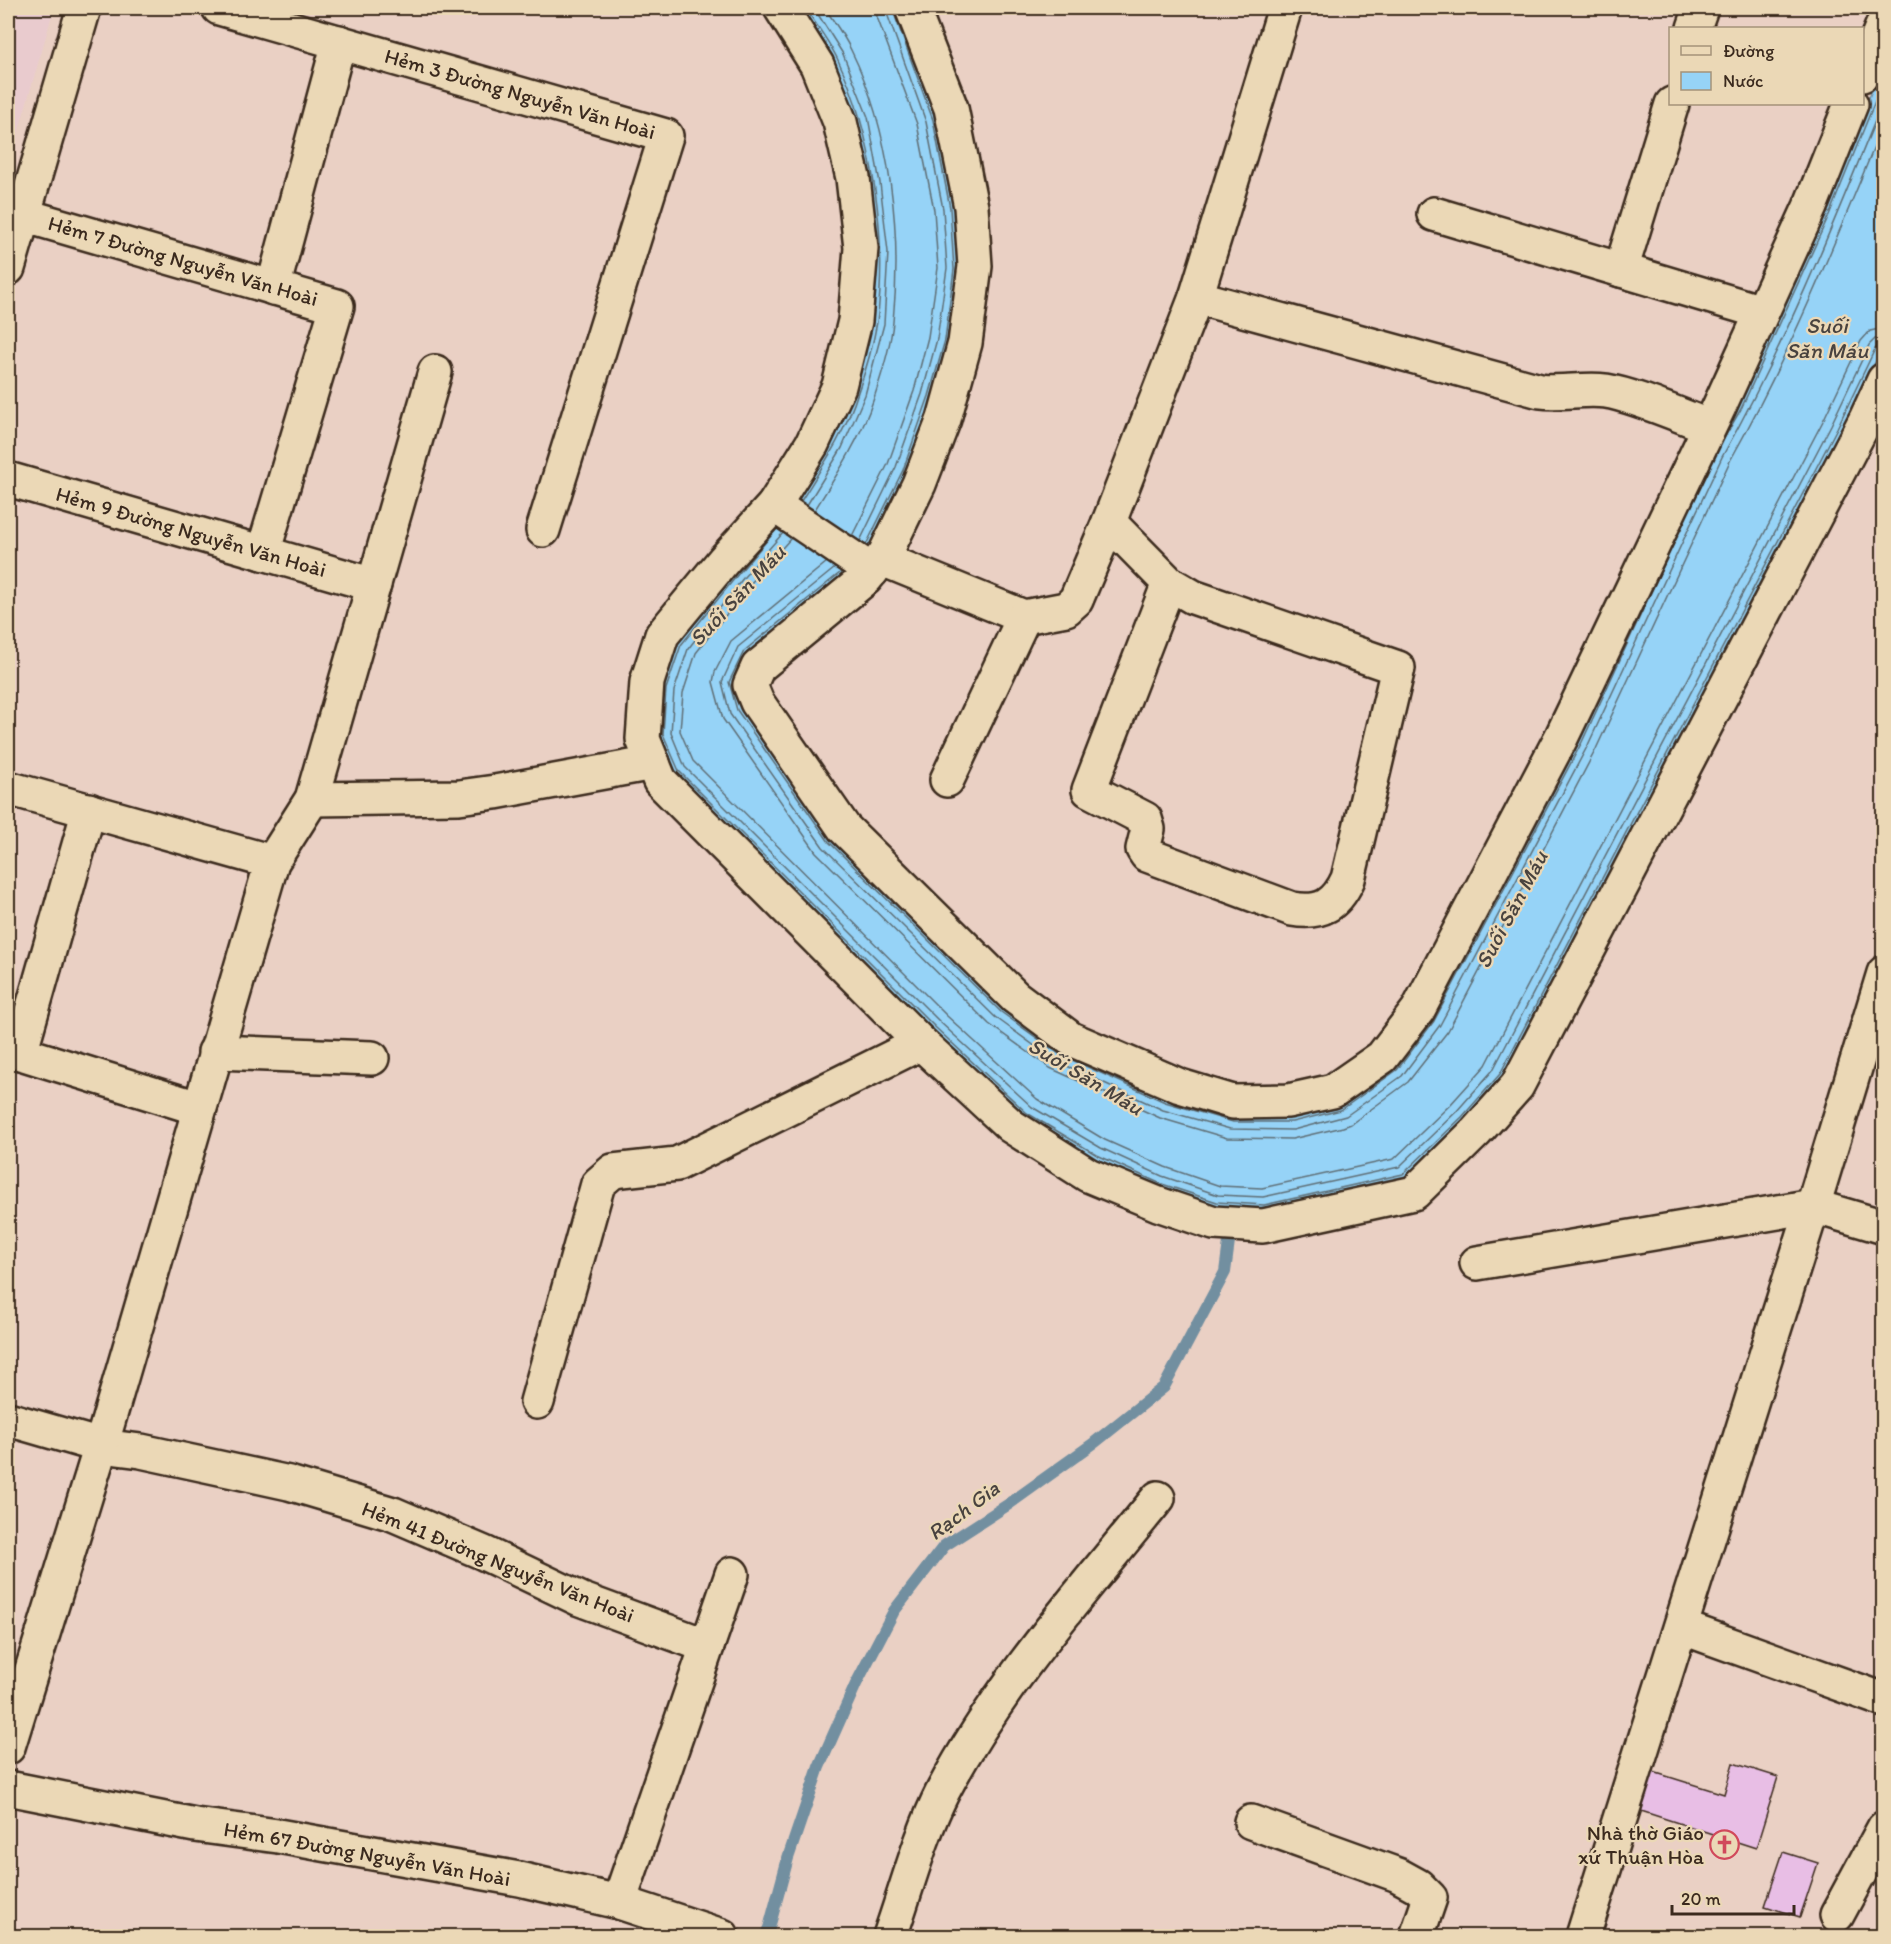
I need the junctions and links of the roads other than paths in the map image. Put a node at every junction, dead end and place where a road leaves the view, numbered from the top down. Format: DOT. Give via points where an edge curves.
graph roads {
  1 [pos="84,8"];
  2 [pos="219,8"];
  3 [pos="781,8"];
  4 [pos="912,8"];
  5 [pos="1285,8"];
  6 [pos="1701,8"];
  7 [pos="1884,22"];
  8 [pos="1694,27"];
  9 [pos="339,42"];
  10 [pos="1864,72"];
  11 [pos="1671,105"];
  12 [pos="1851,105"];
  13 [pos="1434,214"];
  14 [pos="23,215"];
  15 [pos="8,268"];
  16 [pos="1621,270"];
  17 [pos="273,288"];
  18 [pos="1196,297"];
  19 [pos="1762,312"];
  20 [pos="435,372"];
  21 [pos="1884,380"];
  22 [pos="1708,426"];
  23 [pos="8,479"];
  24 [pos="774,506"];
  25 [pos="1109,522"];
  26 [pos="543,530"];
  27 [pos="262,553"];
  28 [pos="877,565"];
  29 [pos="1169,583"];
  30 [pos="374,585"];
  31 [pos="1024,617"];
  32 [pos="653,763"];
  33 [pos="947,780"];
  34 [pos="8,788"];
  35 [pos="312,799"];
  36 [pos="89,810"];
  37 [pos="272,862"];
  38 [pos="1884,973"];
  39 [pos="921,1043"];
  40 [pos="14,1051"];
  41 [pos="215,1052"];
  42 [pos="372,1058"];
  43 [pos="198,1108"];
  44 [pos="1813,1206"];
  45 [pos="1884,1227"];
  46 [pos="1477,1263"];
  47 [pos="537,1402"];
  48 [pos="8,1419"];
  49 [pos="101,1446"];
  50 [pos="1158,1498"];
  51 [pos="732,1574"];
  52 [pos="1681,1627"];
  53 [pos="707,1646"];
  54 [pos="1884,1700"];
  55 [pos="8,1747"];
  56 [pos="8,1788"];
  57 [pos="1251,1822"];
  58 [pos="1884,1828"];
  59 [pos="619,1902"];
  60 [pos="1837,1915"];
  61 [pos="722,1936"];
  62 [pos="890,1936"];
  63 [pos="1417,1936"];
  64 [pos="1583,1936"];
  1 -- 14 [label="street"];
  2 -- 9 [label="street, Hẻm 3 Đường Nguyễn Văn Hoài"];
  3 -- 24 [label="street" via="817,65 840,122 853,178 861,248 855,321 839,386 812,444"];
  4 -- 28 [label="street" via="951,108 971,207 975,266 965,343 944,419 919,484"];
  5 -- 18 [label="street"];
  6 -- 8 [label="street"];
  7 -- 10 [label="street"];
  9 -- 17 [label="street"];
  9 -- 26 [label="street, Hẻm 3 Đường Nguyễn Văn Hoài" via="666,136"];
  11 -- 16 [label="street"];
  12 -- 19 [label="street"];
  13 -- 16 [label="street"];
  14 -- 15 [label="street"];
  14 -- 17 [label="street, Hẻm 7 Đường Nguyễn Văn Hoài"];
  16 -- 19 [label="street"];
  17 -- 27 [label="street, Hẻm 7 Đường Nguyễn Văn Hoài" via="337,306"];
  18 -- 22 [label="street" via="1540,391 1620,394"];
  18 -- 25 [label="street"];
  19 -- 22 [label="street"];
  20 -- 30 [label="street"];
  21 -- 39 [label="street" via="1517,1086 1414,1193 1263,1226 1214,1223 1088,1175 1011,1126"];
  22 -- 28 [label="street" via="1562,736 1418,1010 1382,1057 1333,1091 1288,1101 1233,1102 1180,1086 1071,1039 1015,997 844,828 756,702 750,685 758,667"];
  23 -- 27 [label="street, Hẻm 9 Đường Nguyễn Văn Hoài"];
  24 -- 28 [label="street"];
  24 -- 32 [label="street" via="662,635 647,682 643,739"];
  25 -- 29 [label="street"];
  25 -- 31 [label="street" via="1072,605"];
  27 -- 30 [label="street, Hẻm 9 Đường Nguyễn Văn Hoài"];
  28 -- 31 [label="street"];
  29 -- 29 [label="street" via="1193,597 1398,668 1348,879 1335,901 1325,907 1314,911 1292,909 1147,855 1143,849 1148,829 1145,819 1089,790"];
  30 -- 35 [label="street"];
  31 -- 33 [label="street"];
  32 -- 35 [label="street" via="459,797"];
  32 -- 39 [label="street" via="660,781"];
  34 -- 36 [label="street"];
  35 -- 37 [label="street"];
  36 -- 37 [label="street"];
  36 -- 40 [label="street"];
  37 -- 41 [label="street"];
  38 -- 44 [label="street"];
  39 -- 47 [label="street" via="677,1164 613,1171 602,1179"];
  40 -- 43 [label="street"];
  41 -- 42 [label="street"];
  41 -- 43 [label="street"];
  43 -- 49 [label="street"];
  44 -- 45 [label="street"];
  44 -- 46 [label="street"];
  44 -- 52 [label="street"];
  48 -- 49 [label="street, Hẻm 41 Đường Nguyễn Văn Hoài"];
  49 -- 53 [label="street, Hẻm 41 Đường Nguyễn Văn Hoài" via="141,1450 289,1483 393,1514 580,1599"];
  49 -- 55 [label="street"];
  50 -- 62 [label="street" via="1002,1694 972,1740 928,1826"];
  51 -- 53 [label="street"];
  52 -- 54 [label="street"];
  52 -- 64 [label="street"];
  53 -- 59 [label="street"];
  56 -- 59 [label="street, Hẻm 67 Đường Nguyễn Văn Hoài" via="195,1825 519,1879"];
  57 -- 63 [label="street" via="1398,1875 1418,1886 1430,1898"];
  58 -- 60 [label="street"];
  59 -- 61 [label="street, Hẻm 67 Đường Nguyễn Văn Hoài"];
}
